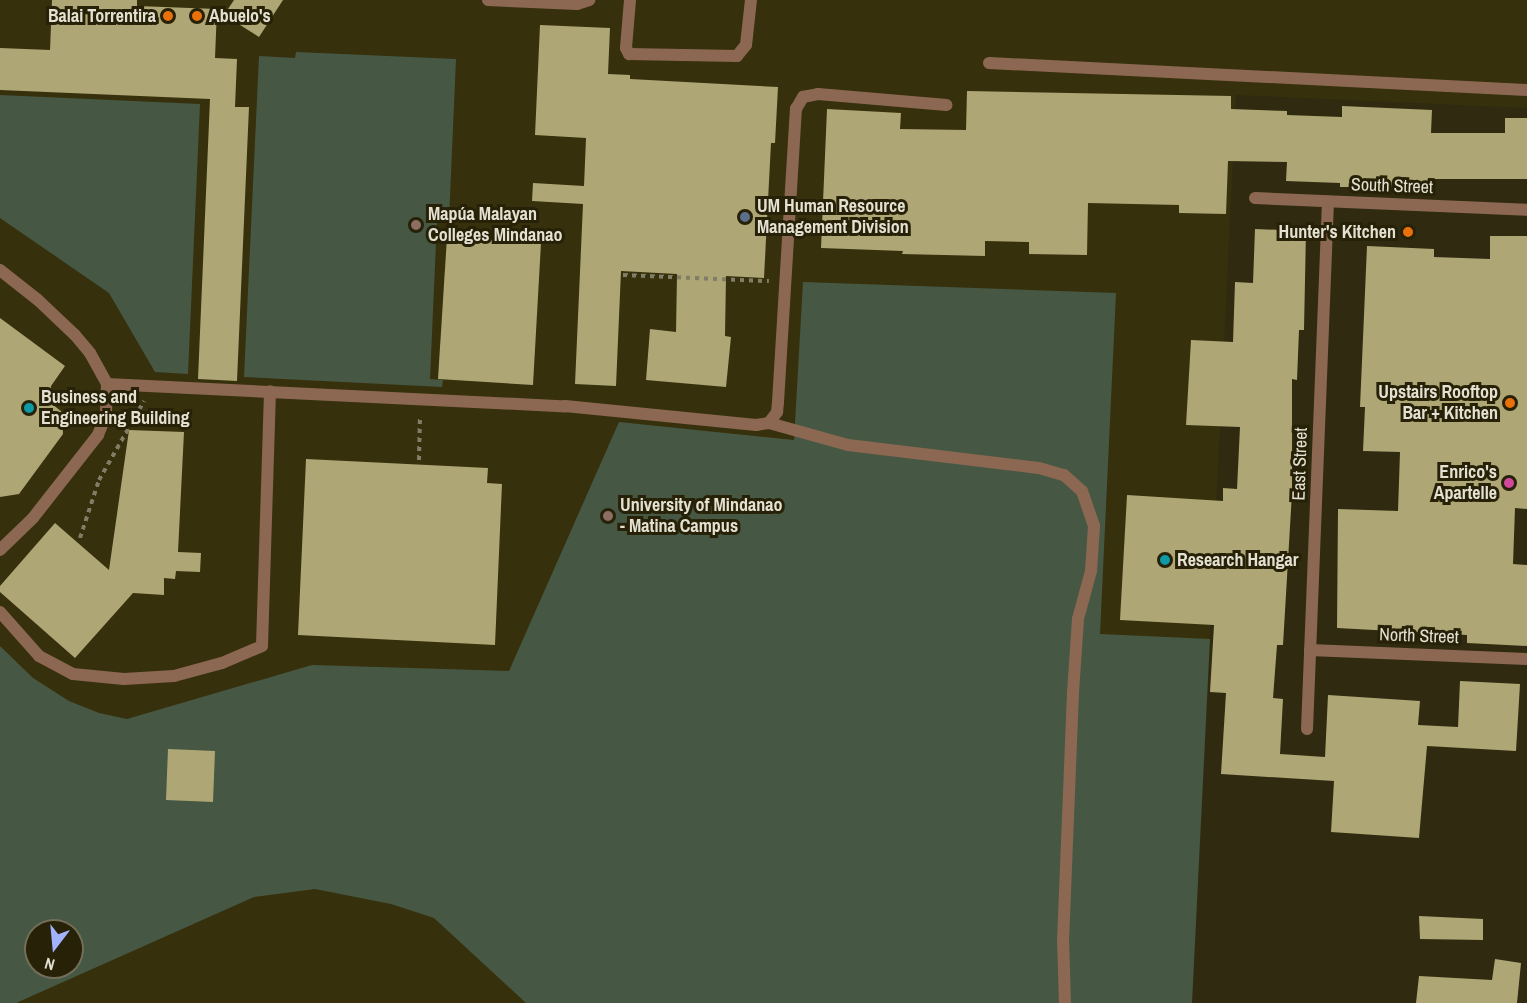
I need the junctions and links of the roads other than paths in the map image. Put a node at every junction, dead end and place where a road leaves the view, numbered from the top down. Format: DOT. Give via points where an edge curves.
graph roads {
  1 [pos="488,0"];
  2 [pos="589,0"];
  3 [pos="630,0"];
  4 [pos="751,0"];
  5 [pos="989,63"];
  6 [pos="1527,90"];
  7 [pos="947,105"];
  8 [pos="1255,198"];
  9 [pos="1328,201"];
  10 [pos="1527,210"];
  11 [pos="0,270"];
  12 [pos="107,384"];
  13 [pos="270,391"];
  14 [pos="769,423"];
  15 [pos="0,550"];
  16 [pos="0,612"];
  17 [pos="1310,650"];
  18 [pos="1527,659"];
  19 [pos="1307,729"];
  20 [pos="1065,1003"];
  1 -- 2 [label="street" via="577,4"];
  3 -- 4 [label="street" via="626,48 629,54 737,56 746,45"];
  5 -- 6 [label="street"];
  7 -- 14 [label="street" via="818,94 803,97 796,109 778,402 777,412"];
  8 -- 9 [label="street, South Street"];
  9 -- 10 [label="street, South Street"];
  9 -- 17 [label="street, East Street"];
  11 -- 12 [label="street" via="75,335 90,352"];
  12 -- 13 [label="street"];
  12 -- 15 [label="street" via="106,415 98,435 33,518"];
  13 -- 14 [label="street" via="565,406 756,425"];
  13 -- 16 [label="street" via="262,646 222,663 174,676 124,679 73,674 39,656"];
  14 -- 20 [label="street" via="848,445 1039,468 1064,475 1082,491 1094,526 1091,571 1078,619 1074,683 1063,937"];
  17 -- 18 [label="street, North Street"];
  17 -- 19 [label="street, East Street"];
}
